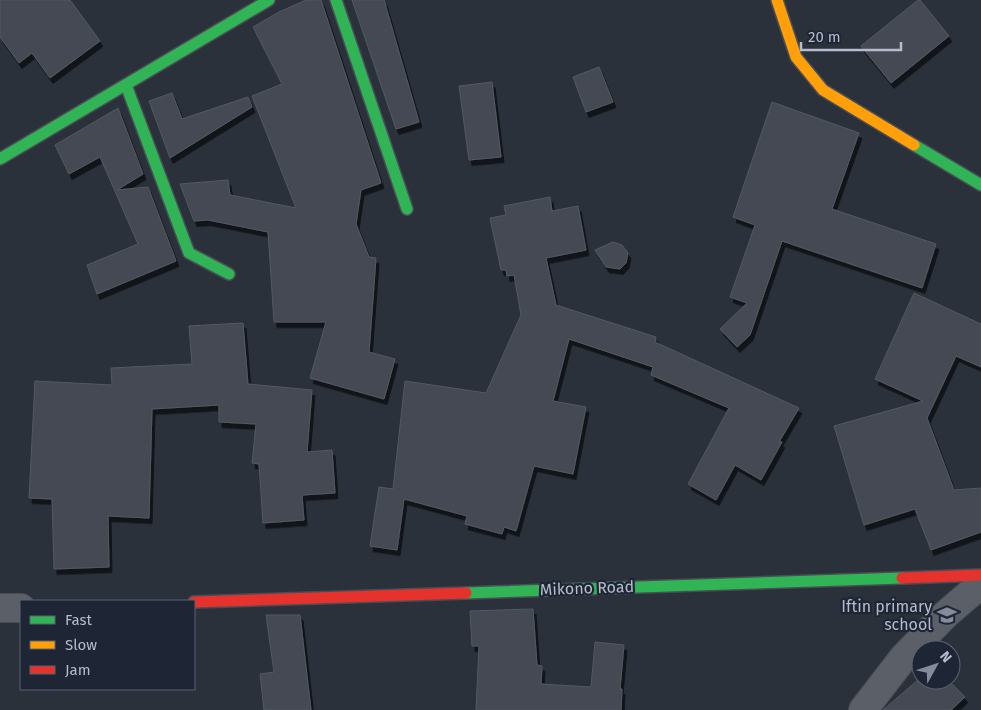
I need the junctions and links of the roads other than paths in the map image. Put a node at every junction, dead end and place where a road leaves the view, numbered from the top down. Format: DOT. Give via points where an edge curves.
graph roads {
  1 [pos="270,0"];
  2 [pos="336,0"];
  3 [pos="777,0"];
  4 [pos="126,85"];
  5 [pos="0,159"];
  6 [pos="981,185"];
  7 [pos="407,209"];
  8 [pos="230,274"];
  9 [pos="981,575"];
  10 [pos="981,584"];
  11 [pos="195,602"];
  12 [pos="0,608"];
  13 [pos="20,608"];
  14 [pos="862,710"];
  1 -- 4 [label="street"];
  2 -- 7 [label="street"];
  3 -- 6 [label="street" via="796,57 823,90"];
  4 -- 5 [label="street"];
  4 -- 8 [label="street" via="189,253"];
  9 -- 11 [label="street, Mikono Road"];
  10 -- 14 [label="street" via="944,615 904,657"];
  12 -- 13 [label="street"];
}
